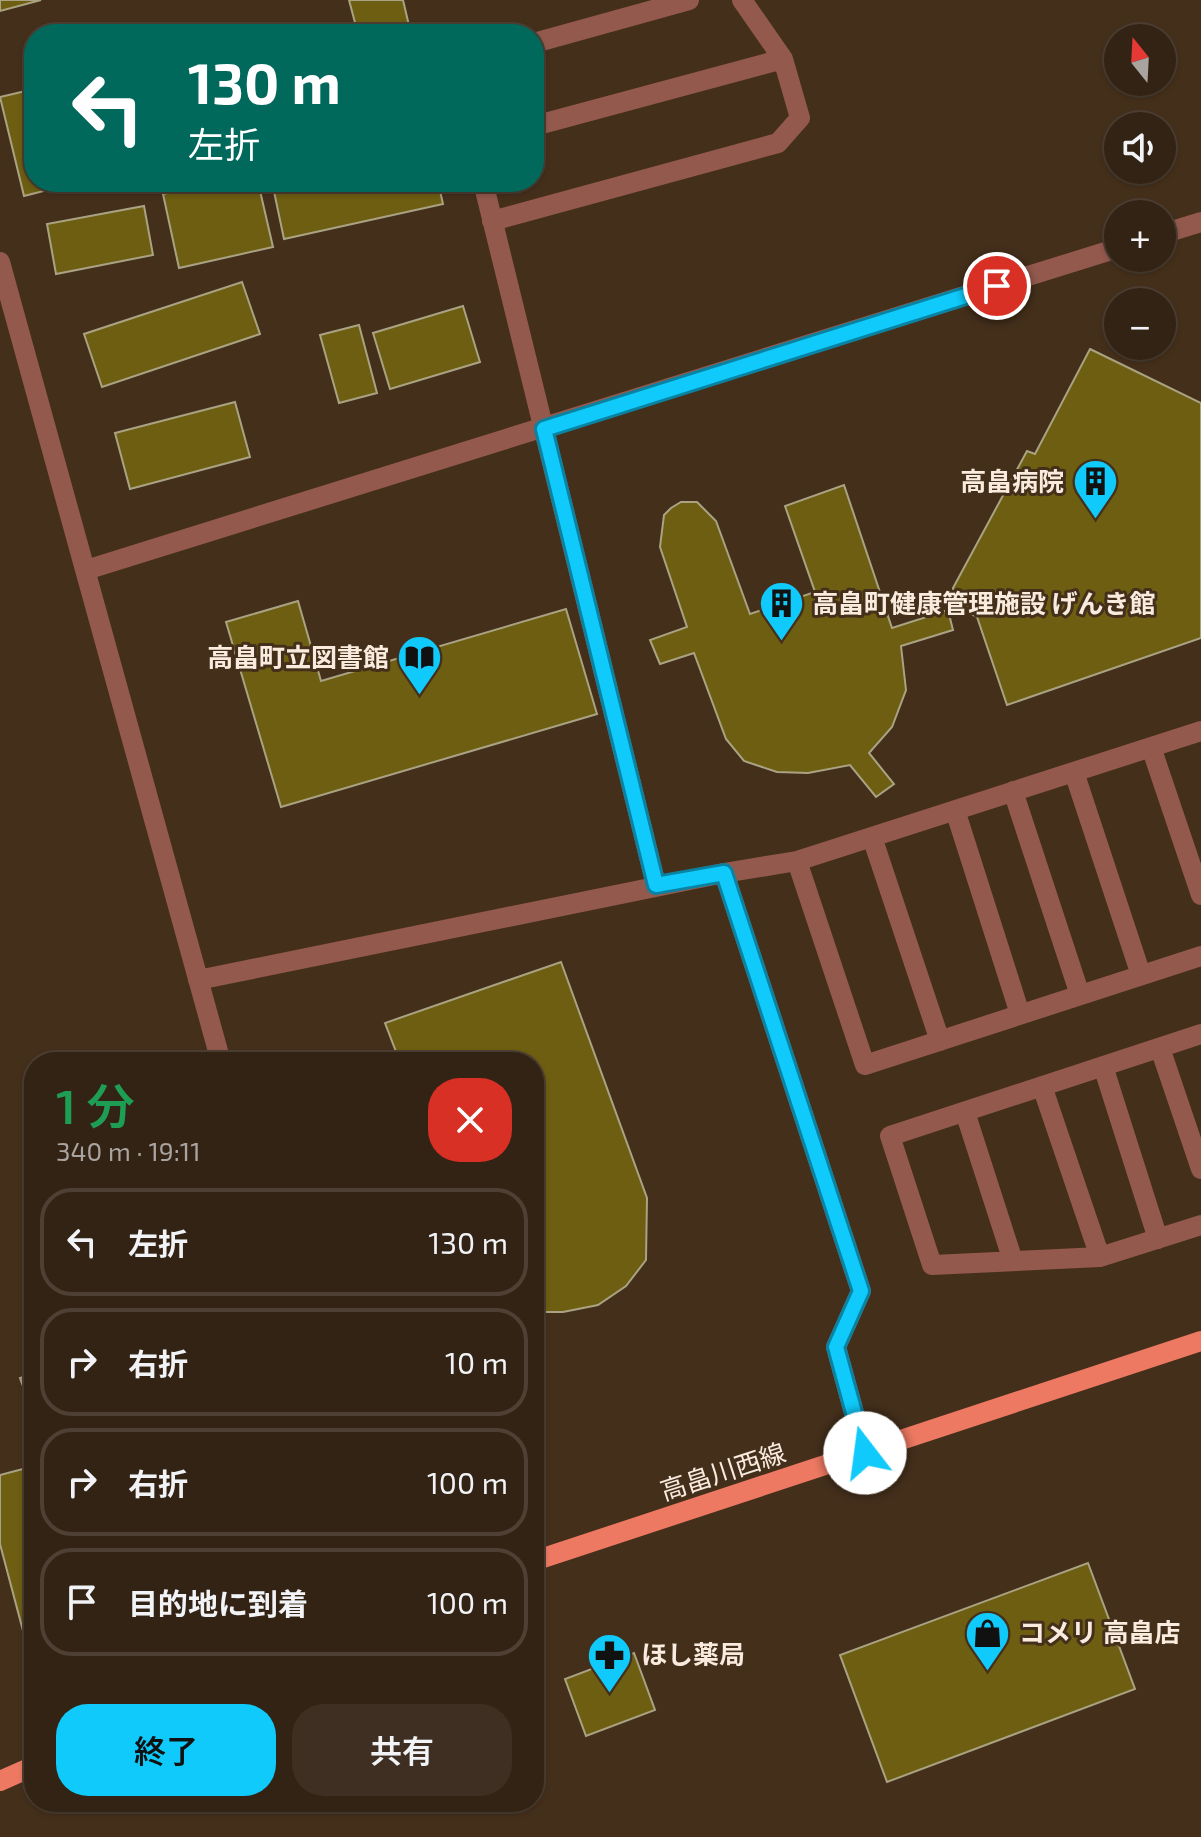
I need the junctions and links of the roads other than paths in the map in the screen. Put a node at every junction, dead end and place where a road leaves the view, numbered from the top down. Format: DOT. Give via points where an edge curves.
graph roads {
  1 [pos="689,0"];
  2 [pos="742,0"];
  3 [pos="544,40"];
  4 [pos="783,59"];
  5 [pos="544,123"];
  6 [pos="485,192"];
  7 [pos="492,221"];
  8 [pos="1201,222"];
  9 [pos="1176,230"];
  10 [pos="1104,252"];
  11 [pos="0,262"];
  12 [pos="8,322"];
  13 [pos="544,429"];
  14 [pos="86,570"];
  15 [pos="1201,731"];
  16 [pos="1151,747"];
  17 [pos="1074,772"];
  18 [pos="1013,791"];
  19 [pos="955,810"];
  20 [pos="872,837"];
  21 [pos="797,861"];
  22 [pos="724,873"];
  23 [pos="656,885"];
  24 [pos="1201,895"];
  25 [pos="1201,956"];
  26 [pos="1141,975"];
  27 [pos="198,980"];
  28 [pos="1080,995"];
  29 [pos="1020,1014"];
  30 [pos="1201,1034"];
  31 [pos="940,1041"];
  32 [pos="1160,1048"];
  33 [pos="218,1052"];
  34 [pos="1103,1066"];
  35 [pos="1042,1086"];
  36 [pos="965,1112"];
  37 [pos="1201,1169"];
  38 [pos="1201,1225"];
  39 [pos="1158,1239"];
  40 [pos="1100,1257"];
  41 [pos="1013,1261"];
  42 [pos="1201,1341"];
  43 [pos="865,1453"];
  44 [pos="544,1558"];
  45 [pos="24,1770"];
  46 [pos="0,1781"];
  1 -- 3 [label="street"];
  2 -- 4 [label="street"];
  4 -- 5 [label="street"];
  4 -- 7 [label="street" via="800,118 778,143"];
  6 -- 7 [label="street"];
  7 -- 13 [label="street"];
  8 -- 9 [label="street"];
  10 -- 13 [label="street"];
  11 -- 12 [label="street"];
  12 -- 14 [label="street"];
  13 -- 14 [label="street"];
  13 -- 23 [label="street"];
  14 -- 27 [label="street"];
  15 -- 16 [label="street"];
  16 -- 17 [label="street"];
  16 -- 24 [label="street"];
  17 -- 18 [label="street"];
  17 -- 26 [label="street"];
  18 -- 19 [label="street"];
  18 -- 28 [label="street"];
  19 -- 20 [label="street"];
  19 -- 29 [label="street"];
  20 -- 21 [label="street"];
  20 -- 31 [label="street"];
  21 -- 22 [label="street"];
  21 -- 31 [label="street" via="865,1065"];
  22 -- 23 [label="street"];
  22 -- 43 [label="street" via="861,1291 836,1347"];
  23 -- 27 [label="street"];
  25 -- 26 [label="street"];
  26 -- 28 [label="street"];
  27 -- 33 [label="street"];
  28 -- 29 [label="street"];
  29 -- 31 [label="street"];
  30 -- 32 [label="street"];
  32 -- 34 [label="street"];
  32 -- 37 [label="street"];
  34 -- 35 [label="street"];
  34 -- 39 [label="street"];
  35 -- 36 [label="street"];
  35 -- 40 [label="street"];
  36 -- 41 [label="street"];
  36 -- 41 [label="street" via="890,1136 932,1265"];
  38 -- 39 [label="street"];
  39 -- 40 [label="street"];
  40 -- 41 [label="street"];
  42 -- 43 [label="main road, 高畠川西線"];
  43 -- 44 [label="main road, 高畠川西線"];
  45 -- 46 [label="main road"];
}
